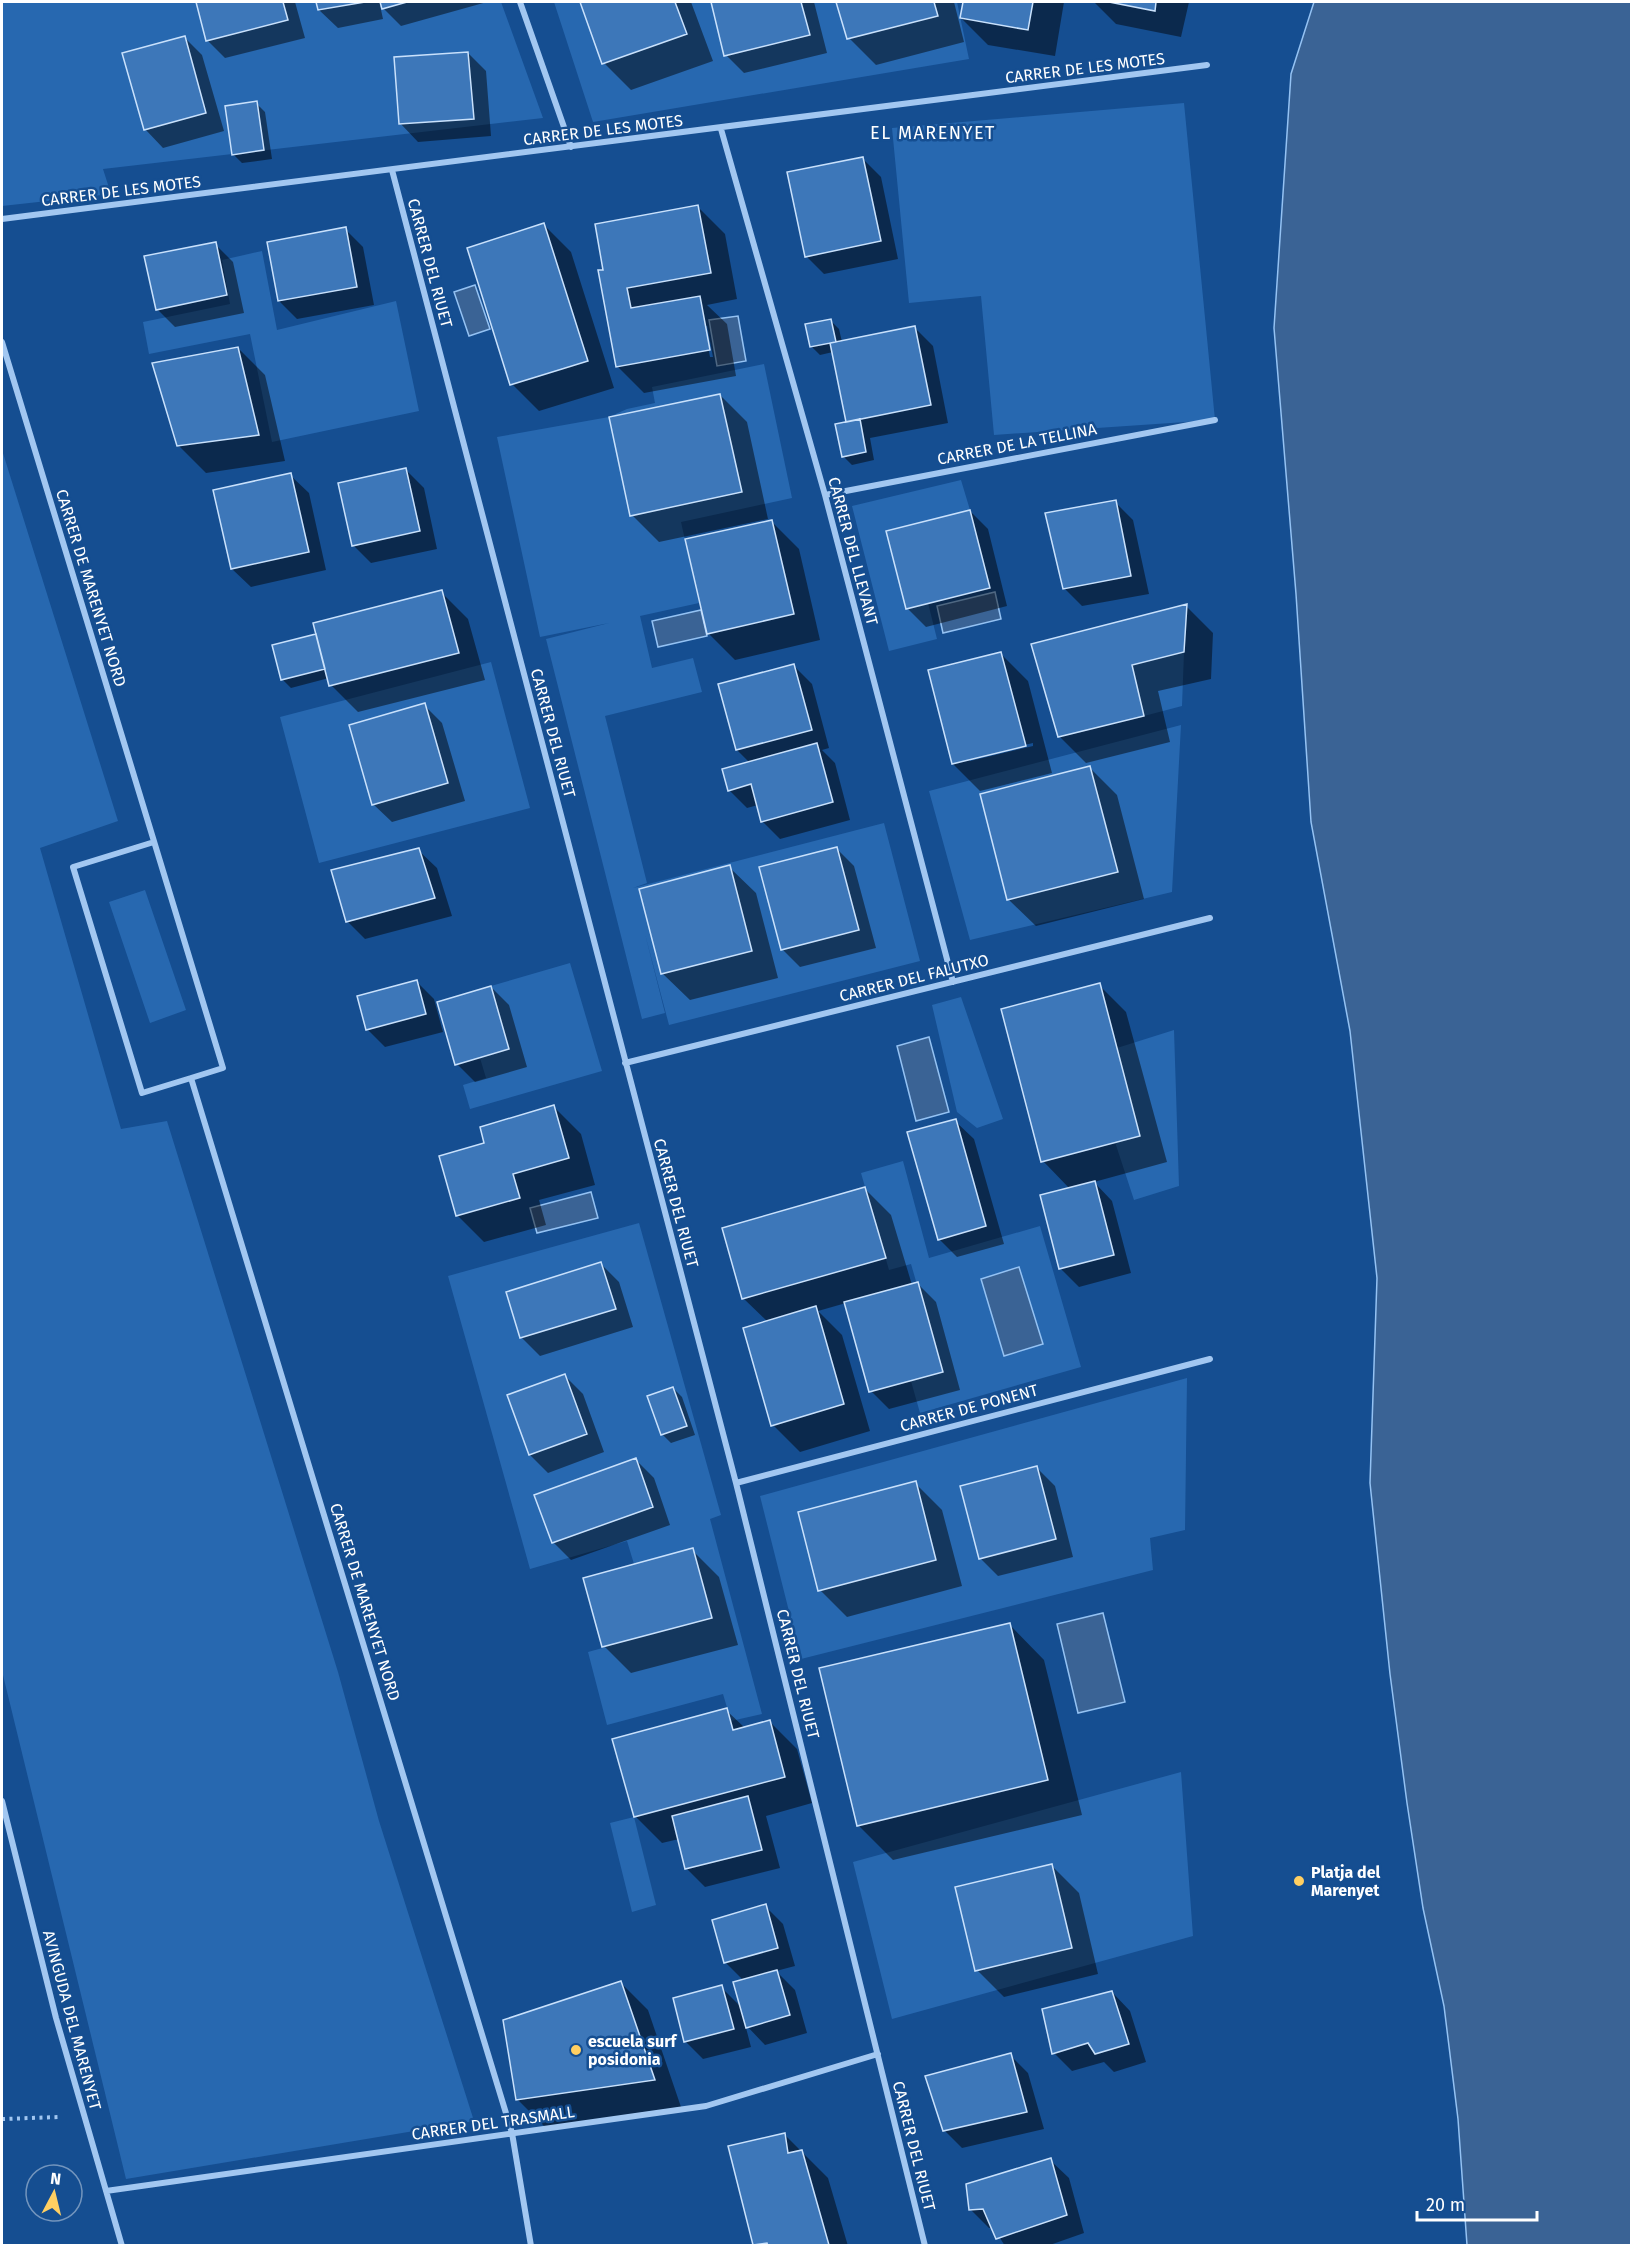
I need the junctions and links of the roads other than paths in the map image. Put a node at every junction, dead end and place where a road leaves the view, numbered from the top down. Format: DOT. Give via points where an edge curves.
graph roads {
  1 [pos="520,2"];
  2 [pos="1207,65"];
  3 [pos="721,129"];
  4 [pos="571,147"];
  5 [pos="392,170"];
  6 [pos="2,219"];
  7 [pos="2,342"];
  8 [pos="1215,420"];
  9 [pos="825,495"];
  10 [pos="154,842"];
  11 [pos="1210,918"];
  12 [pos="953,982"];
  13 [pos="625,1063"];
  14 [pos="191,1078"];
  15 [pos="1210,1359"];
  16 [pos="735,1483"];
  17 [pos="2,1801"];
  18 [pos="878,2054"];
  19 [pos="512,2133"];
  20 [pos="106,2191"];
  21 [pos="122,2246"];
  22 [pos="531,2246"];
  23 [pos="925,2246"];
  1 -- 4 [label="street"];
  2 -- 3 [label="street, CARRER DE LES MOTES"];
  3 -- 4 [label="street, CARRER DE LES MOTES"];
  3 -- 9 [label="street, CARRER DEL LLEVANT"];
  4 -- 5 [label="street, CARRER DE LES MOTES"];
  5 -- 6 [label="street, CARRER DE LES MOTES"];
  5 -- 13 [label="street, CARRER DEL RIUET"];
  7 -- 10 [label="street, CARRER DE MARENYET NORD"];
  8 -- 9 [label="street, CARRER DE LA TELLINA"];
  9 -- 12 [label="street, CARRER DEL LLEVANT"];
  10 -- 14 [label="street, CARRER DE MARENYET NORD" via="223,1068"];
  10 -- 14 [label="street, CARRER DE MARENYET NORD" via="73,867 142,1093"];
  11 -- 12 [label="street, CARRER DEL FALUTXO"];
  12 -- 13 [label="street, CARRER DEL FALUTXO"];
  13 -- 16 [label="street, CARRER DEL RIUET"];
  14 -- 19 [label="street, CARRER DE MARENYET NORD"];
  15 -- 16 [label="street, CARRER DE PONENT"];
  16 -- 18 [label="street, CARRER DEL RIUET"];
  17 -- 20 [label="street, AVINGUDA DEL MARENYET" via="56,2018"];
  18 -- 19 [label="street, CARRER DEL TRASMALL" via="706,2106"];
  18 -- 23 [label="street, CARRER DEL RIUET"];
  19 -- 20 [label="street, CARRER DEL TRASMALL"];
  19 -- 22 [label="street, CARRER DE MARENYET NORD"];
  20 -- 21 [label="street, AVINGUDA DEL MARENYET"];
}
